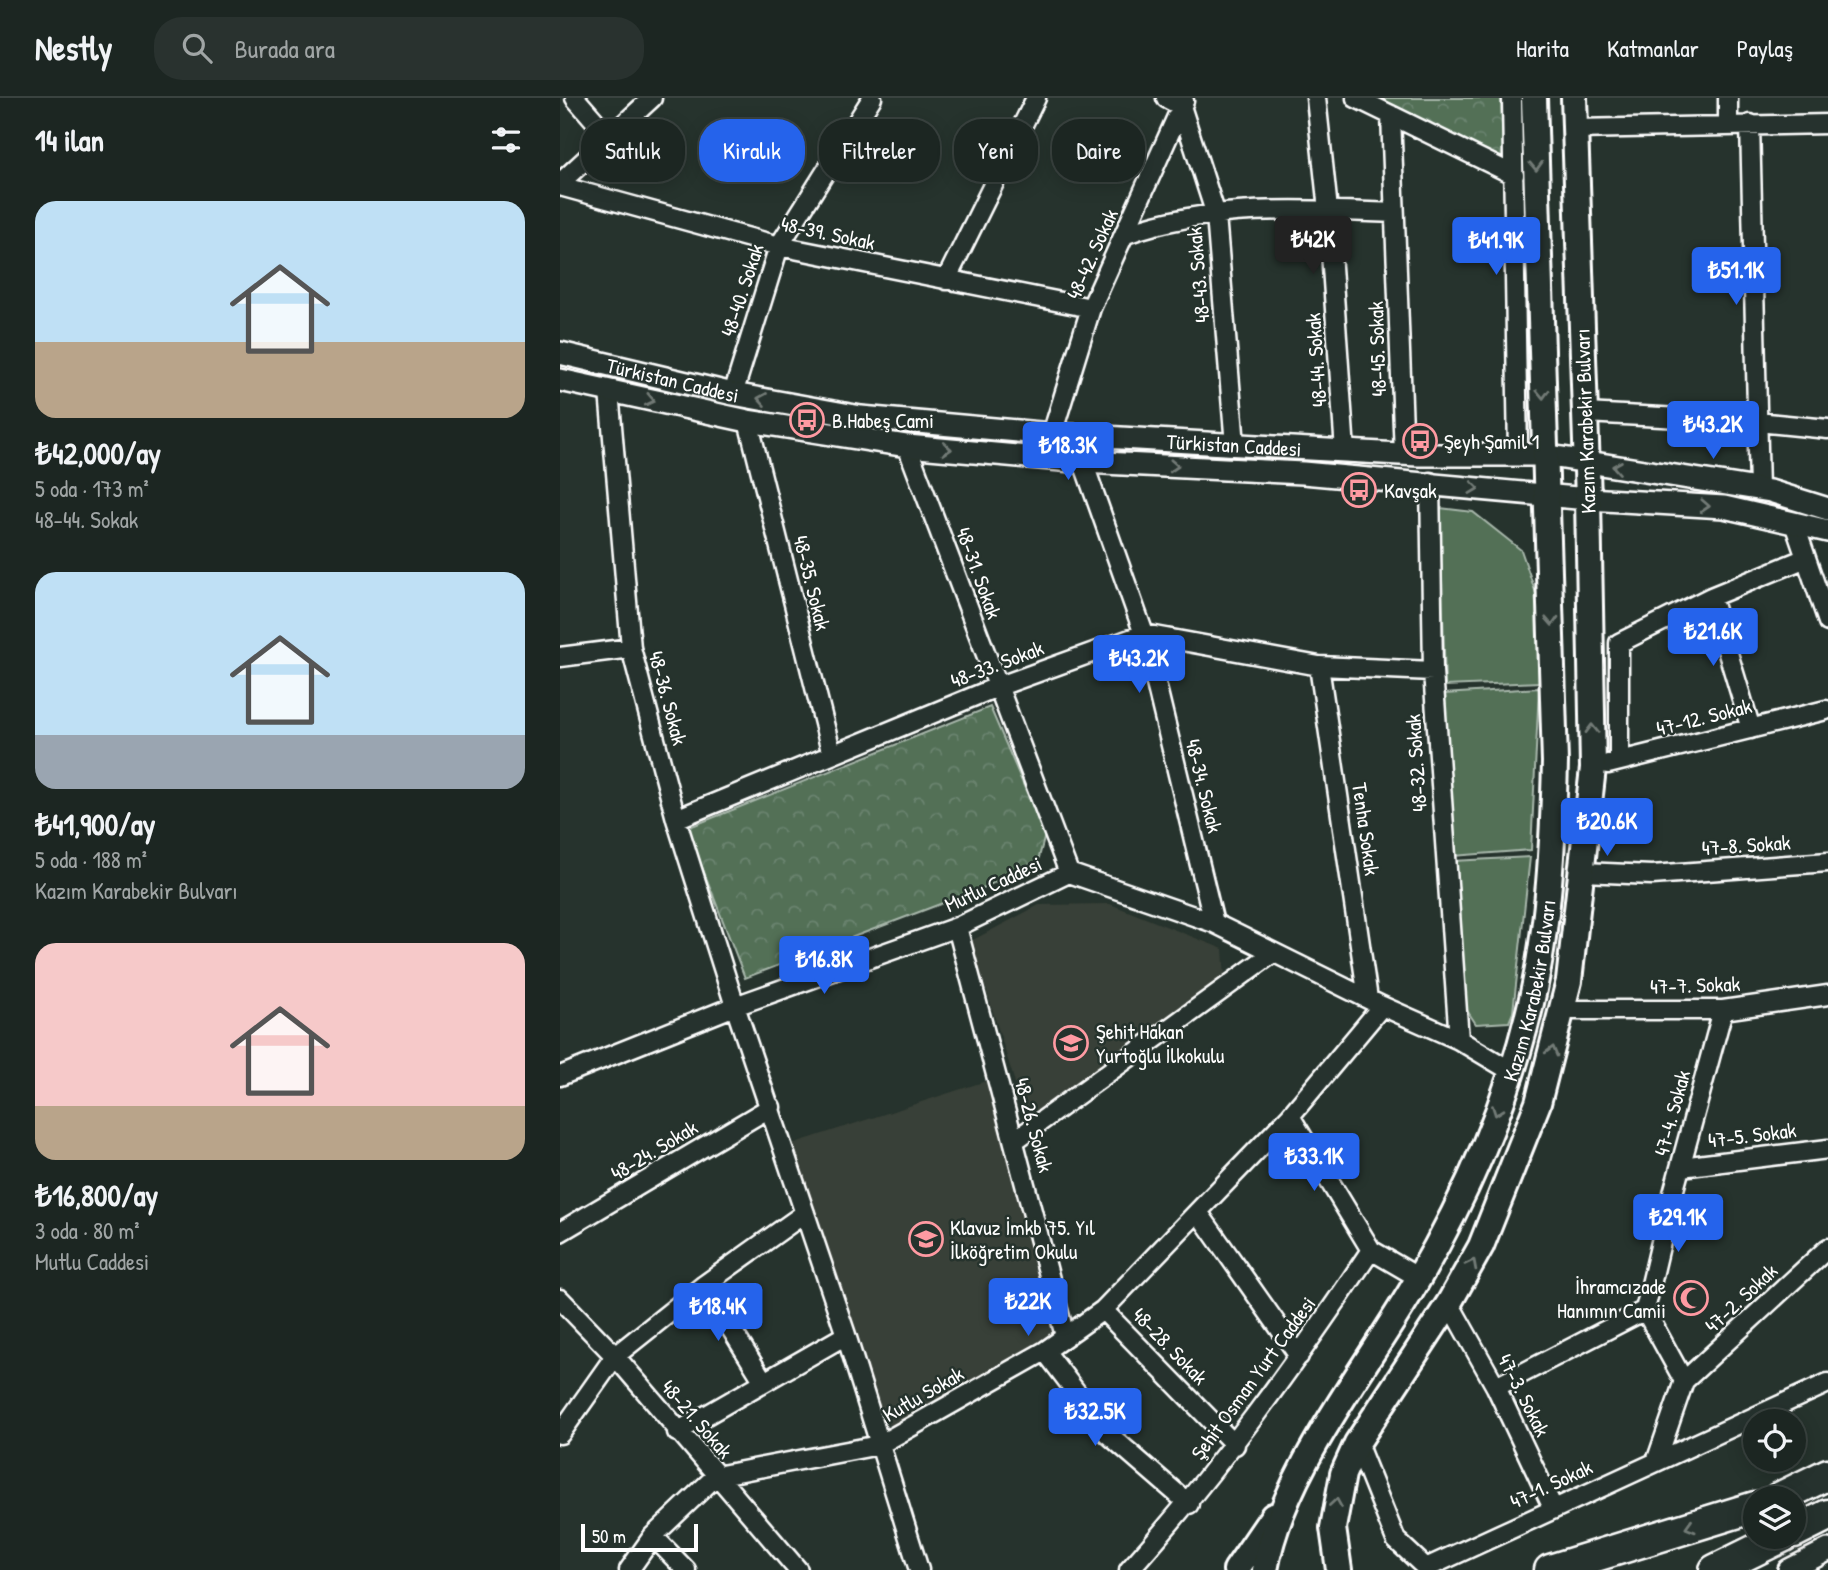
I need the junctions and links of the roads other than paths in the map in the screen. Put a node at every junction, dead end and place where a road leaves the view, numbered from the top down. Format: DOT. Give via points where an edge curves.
graph roads {
  1 [pos="575,98"];
  2 [pos="652,98"];
  3 [pos="872,98"];
  4 [pos="1037,98"];
  5 [pos="1316,98"];
  6 [pos="1356,98"];
  7 [pos="1512,98"];
  8 [pos="1534,98"];
  9 [pos="1574,98"];
  10 [pos="1728,98"];
  11 [pos="1177,101"];
  12 [pos="1391,115"];
  13 [pos="593,119"];
  14 [pos="630,119"];
  15 [pos="1750,124"];
  16 [pos="1828,124"];
  17 [pos="1728,125"];
  18 [pos="1575,129"];
  19 [pos="581,165"];
  20 [pos="1514,175"];
  21 [pos="560,184"];
  22 [pos="1328,210"];
  23 [pos="1394,213"];
  24 [pos="1216,215"];
  25 [pos="1126,234"];
  26 [pos="779,246"];
  27 [pos="946,279"];
  28 [pos="1091,308"];
  29 [pos="560,353"];
  30 [pos="560,380"];
  31 [pos="609,391"];
  32 [pos="733,394"];
  33 [pos="1585,413"];
  34 [pos="748,421"];
  35 [pos="1757,422"];
  36 [pos="1828,429"];
  37 [pos="1052,434"];
  38 [pos="1235,445"];
  39 [pos="907,446"];
  40 [pos="1345,451"];
  41 [pos="1404,454"];
  42 [pos="1518,455"];
  43 [pos="1545,455"];
  44 [pos="1083,462"];
  45 [pos="1587,463"];
  46 [pos="1430,482"];
  47 [pos="1759,489"];
  48 [pos="1545,496"];
  49 [pos="1588,499"];
  50 [pos="1828,509"];
  51 [pos="1794,523"];
  52 [pos="1828,531"];
  53 [pos="1805,558"];
  54 [pos="1711,597"];
  55 [pos="1828,622"];
  56 [pos="1144,634"];
  57 [pos="631,648"];
  58 [pos="560,657"];
  59 [pos="1319,666"];
  60 [pos="1433,671"];
  61 [pos="997,688"];
  62 [pos="1827,713"];
  63 [pos="1751,729"];
  64 [pos="832,755"];
  65 [pos="1619,761"];
  66 [pos="1593,768"];
  67 [pos="676,819"];
  68 [pos="1828,862"];
  69 [pos="1583,872"];
  70 [pos="1069,873"];
  71 [pos="1214,923"];
  72 [pos="957,927"];
  73 [pos="1273,953"];
  74 [pos="1828,995"];
  75 [pos="1375,1002"];
  76 [pos="736,1006"];
  77 [pos="1563,1010"];
  78 [pos="1723,1010"];
  79 [pos="1459,1040"];
  80 [pos="1511,1071"];
  81 [pos="560,1076"];
  82 [pos="771,1107"];
  83 [pos="1290,1116"];
  84 [pos="1014,1141"];
  85 [pos="1828,1149"];
  86 [pos="1681,1167"];
  87 [pos="1198,1212"];
  88 [pos="805,1213"];
  89 [pos="560,1232"];
  90 [pos="1828,1248"];
  91 [pos="1371,1250"];
  92 [pos="1419,1278"];
  93 [pos="704,1285"];
  94 [pos="560,1299"];
  95 [pos="1449,1303"];
  96 [pos="1103,1310"];
  97 [pos="1646,1310"];
  98 [pos="846,1335"];
  99 [pos="1065,1336"];
  100 [pos="1045,1351"];
  101 [pos="615,1356"];
  102 [pos="1299,1356"];
  103 [pos="1684,1381"];
  104 [pos="764,1382"];
  105 [pos="1828,1383"];
  106 [pos="1496,1387"];
  107 [pos="677,1432"];
  108 [pos="560,1434"];
  109 [pos="1357,1443"];
  110 [pos="878,1445"];
  111 [pos="1235,1445"];
  112 [pos="1656,1462"];
  113 [pos="1828,1474"];
  114 [pos="716,1476"];
  115 [pos="1804,1486"];
  116 [pos="1292,1489"];
  117 [pos="1189,1504"];
  118 [pos="1553,1508"];
  119 [pos="1743,1511"];
  120 [pos="1828,1516"];
  121 [pos="1806,1526"];
  122 [pos="653,1535"];
  123 [pos="1757,1549"];
  124 [pos="1828,1550"];
  125 [pos="629,1570"];
  126 [pos="685,1570"];
  127 [pos="798,1570"];
  128 [pos="919,1570"];
  129 [pos="1129,1570"];
  130 [pos="1236,1570"];
  131 [pos="1265,1570"];
  132 [pos="1339,1570"];
  133 [pos="1550,1570"];
  134 [pos="1714,1570"];
  135 [pos="1789,1570"];
  1 -- 13 [label="street"];
  2 -- 14 [label="street"];
  3 -- 26 [label="street, 48-40. Sokak"];
  4 -- 27 [label="street"];
  5 -- 22 [label="street, 48-44. Sokak"];
  6 -- 12 [label="street"];
  7 -- 20 [label="street"];
  8 -- 43 [label="main road, Kazım Karabekir Bulvarı, one-way"];
  9 -- 18 [label="main road, Kazım Karabekir Bulvarı"];
  10 -- 17 [label="street"];
  11 -- 24 [label="street, 48-43. Sokak"];
  11 -- 25 [label="street, 48-42. Sokak"];
  12 -- 20 [label="street"];
  12 -- 23 [label="street, 48-45. Sokak"];
  15 -- 16 [label="street"];
  15 -- 17 [label="street"];
  15 -- 35 [label="street"];
  17 -- 18 [label="street"];
  18 -- 33 [label="main road, Kazım Karabekir Bulvarı"];
  19 -- 21 [label="street"];
  20 -- 42 [label="street"];
  21 -- 26 [label="street, 48-39. Sokak"];
  22 -- 23 [label="street"];
  22 -- 24 [label="street"];
  22 -- 40 [label="street, 48-44. Sokak"];
  23 -- 41 [label="street, 48-45. Sokak"];
  24 -- 25 [label="street" via="1163,221"];
  24 -- 38 [label="street, 48-43. Sokak"];
  25 -- 28 [label="street, 48-42. Sokak"];
  26 -- 27 [label="street, 48-39. Sokak"];
  26 -- 32 [label="street, 48-40. Sokak"];
  27 -- 28 [label="street, 48-39. Sokak"];
  28 -- 37 [label="street, 48-42. Sokak"];
  29 -- 32 [label="street, Türkistan Caddesi"];
  30 -- 31 [label="street, Türkistan Caddesi"];
  31 -- 34 [label="street, Türkistan Caddesi, one-way"];
  31 -- 57 [label="street, 48-36. Sokak"];
  37 -- 32 [label="street, Türkistan Caddesi, one-way" via="861,416"];
  33 -- 35 [label="street"];
  33 -- 45 [label="main road, Kazım Karabekir Bulvarı"];
  34 -- 39 [label="street, Türkistan Caddesi"];
  34 -- 64 [label="street, 48-35. Sokak"];
  35 -- 36 [label="street"];
  35 -- 47 [label="street"];
  37 -- 38 [label="street, Türkistan Caddesi"];
  38 -- 40 [label="street, Türkistan Caddesi"];
  39 -- 44 [label="street, Türkistan Caddesi, one-way"];
  39 -- 61 [label="street, 48-31. Sokak"];
  40 -- 41 [label="street, Türkistan Caddesi"];
  41 -- 42 [label="street, Türkistan Caddesi"];
  42 -- 43 [label="street, Türkistan Caddesi"];
  43 -- 45 [label="street, Türkistan Caddesi"];
  43 -- 48 [label="main road, Kazım Karabekir Bulvarı"];
  44 -- 46 [label="street, Türkistan Caddesi, one-way"];
  44 -- 56 [label="street, 48-34. Sokak"];
  47 -- 45 [label="street, Türkistan Caddesi, one-way"];
  45 -- 49 [label="main road, Kazım Karabekir Bulvarı"];
  46 -- 48 [label="street, Türkistan Caddesi, one-way"];
  46 -- 60 [label="street, 48-32. Sokak"];
  47 -- 50 [label="street, Türkistan Caddesi"];
  48 -- 49 [label="street, Türkistan Caddesi"];
  48 -- 80 [label="main road, Kazım Karabekir Bulvarı, one-way" via="1555,698 1554,813 1531,1001"];
  49 -- 51 [label="street, Türkistan Caddesi, one-way" via="1724,507"];
  66 -- 49 [label="main road, Kazım Karabekir Bulvarı, one-way"];
  51 -- 52 [label="street, Türkistan Caddesi"];
  51 -- 53 [label="street"];
  53 -- 54 [label="street"];
  53 -- 55 [label="street"];
  54 -- 63 [label="street"];
  54 -- 65 [label="street" via="1619,643"];
  56 -- 59 [label="street"];
  56 -- 61 [label="street, 48-33. Sokak"];
  56 -- 71 [label="street, 48-34. Sokak"];
  57 -- 58 [label="street"];
  57 -- 67 [label="street, 48-36. Sokak"];
  59 -- 60 [label="street"];
  59 -- 75 [label="street, Tenha Sokak"];
  60 -- 79 [label="street, 48-32. Sokak"];
  61 -- 64 [label="street, 48-33. Sokak"];
  61 -- 70 [label="street, 48-31. Sokak"];
  62 -- 63 [label="street, 47-12. Sokak"];
  63 -- 65 [label="street, 47-12. Sokak"];
  64 -- 67 [label="street, 48-33. Sokak"];
  65 -- 66 [label="street, 47-12. Sokak"];
  66 -- 69 [label="main road, Kazım Karabekir Bulvarı"];
  67 -- 76 [label="street, 48-36. Sokak"];
  68 -- 69 [label="street, 47-8. Sokak" via="1652,875"];
  69 -- 77 [label="main road, Kazım Karabekir Bulvarı"];
  70 -- 71 [label="street, Mutlu Caddesi"];
  70 -- 72 [label="street, Mutlu Caddesi"];
  71 -- 73 [label="street, Mutlu Caddesi"];
  72 -- 76 [label="street, Mutlu Caddesi"];
  72 -- 84 [label="street, 48-26. Sokak"];
  73 -- 75 [label="street, Mutlu Caddesi"];
  73 -- 84 [label="street"];
  74 -- 78 [label="street, 47-7. Sokak"];
  75 -- 79 [label="street, Mutlu Caddesi"];
  75 -- 83 [label="street, Kutlu Sokak"];
  76 -- 81 [label="street, Mutlu Caddesi"];
  76 -- 82 [label="street, 48-36. Sokak"];
  77 -- 78 [label="street, 47-7. Sokak"];
  95 -- 77 [label="main road, Kazım Karabekir Bulvarı, one-way" via="1481,1246 1527,1135"];
  78 -- 86 [label="street, 47-4. Sokak"];
  79 -- 80 [label="street, Mutlu Caddesi"];
  80 -- 92 [label="main road, Kazım Karabekir Bulvarı, one-way" via="1469,1182"];
  82 -- 88 [label="street, 48-36. Sokak"];
  82 -- 89 [label="street, 48-24. Sokak"];
  83 -- 87 [label="street, Kutlu Sokak"];
  83 -- 91 [label="street"];
  84 -- 99 [label="street, 48-26. Sokak"];
  85 -- 86 [label="street, 47-5. Sokak"];
  86 -- 97 [label="street, 47-4. Sokak"];
  87 -- 96 [label="street, Kutlu Sokak"];
  87 -- 102 [label="street"];
  88 -- 93 [label="street"];
  88 -- 98 [label="street, 48-36. Sokak"];
  90 -- 103 [label="street, 47-2. Sokak"];
  91 -- 92 [label="street"];
  91 -- 102 [label="street, Şehit Osman Yurt Caddesi"];
  92 -- 116 [label="main road, Kazım Karabekir Bulvarı"];
  93 -- 101 [label="street"];
  93 -- 104 [label="street"];
  94 -- 101 [label="street, 48-21. Sokak"];
  95 -- 106 [label="street, 47-3. Sokak"];
  95 -- 109 [label="main road, Kazım Karabekir Bulvarı"];
  96 -- 99 [label="street, Kutlu Sokak"];
  96 -- 111 [label="street, 48-28. Sokak"];
  97 -- 103 [label="street"];
  97 -- 106 [label="street"];
  98 -- 104 [label="street"];
  98 -- 110 [label="street, 48-36. Sokak"];
  99 -- 100 [label="street, Kutlu Sokak"];
  100 -- 110 [label="street, Kutlu Sokak"];
  100 -- 117 [label="street" via="1108,1434"];
  101 -- 107 [label="street, 48-21. Sokak"];
  101 -- 108 [label="street"];
  102 -- 111 [label="street, Şehit Osman Yurt Caddesi"];
  103 -- 112 [label="street"];
  104 -- 107 [label="street"];
  105 -- 112 [label="street, 47-1. Sokak"];
  106 -- 118 [label="street, 47-3. Sokak"];
  107 -- 114 [label="street, 48-21. Sokak"];
  109 -- 118 [label="street, 47-1. Sokak" via="1396,1540 1426,1568"];
  132 -- 109 [label="main road, Kazım Karabekir Bulvarı, one-way" via="1335,1503"];
  110 -- 114 [label="street, Kutlu Sokak"];
  110 -- 128 [label="street, 48-36. Sokak"];
  111 -- 117 [label="street, Şehit Osman Yurt Caddesi"];
  112 -- 118 [label="street, 47-1. Sokak"];
  113 -- 115 [label="highway"];
  114 -- 122 [label="street"];
  114 -- 127 [label="street, 48-21. Sokak"];
  116 -- 130 [label="main road"];
  116 -- 131 [label="main road, Kazım Karabekir Bulvarı"];
  117 -- 129 [label="street, Şehit Osman Yurt Caddesi"];
  119 -- 133 [label="highway, one-way"];
  120 -- 121 [label="highway"];
  122 -- 125 [label="street"];
  122 -- 126 [label="street"];
  123 -- 134 [label="highway"];
  124 -- 135 [label="street"];
}
